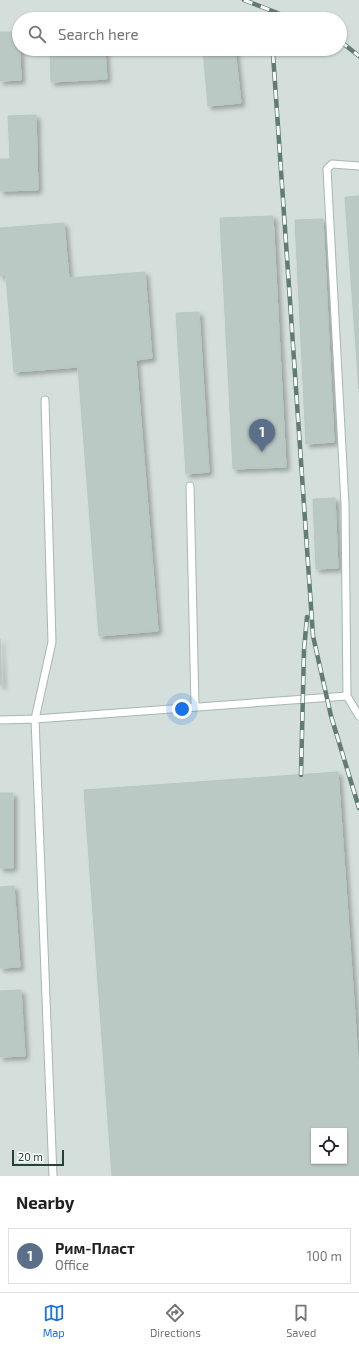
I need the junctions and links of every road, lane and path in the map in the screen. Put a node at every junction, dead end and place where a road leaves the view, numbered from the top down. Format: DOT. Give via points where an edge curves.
graph roads {
  1 [pos="359,166"];
  2 [pos="45,400"];
  3 [pos="190,486"];
  4 [pos="347,696"];
  5 [pos="195,707"];
  6 [pos="359,716"];
  7 [pos="35,719"];
  8 [pos="0,720"];
  9 [pos="53,1176"];
  1 -- 4 [label="lane" via="332,164 327,168 345,504"];
  2 -- 7 [label="lane" via="52,642"];
  3 -- 5 [label="lane"];
  4 -- 5 [label="lane"];
  4 -- 6 [label="lane"];
  5 -- 7 [label="lane"];
  7 -- 8 [label="lane"];
  7 -- 9 [label="lane"];
}
